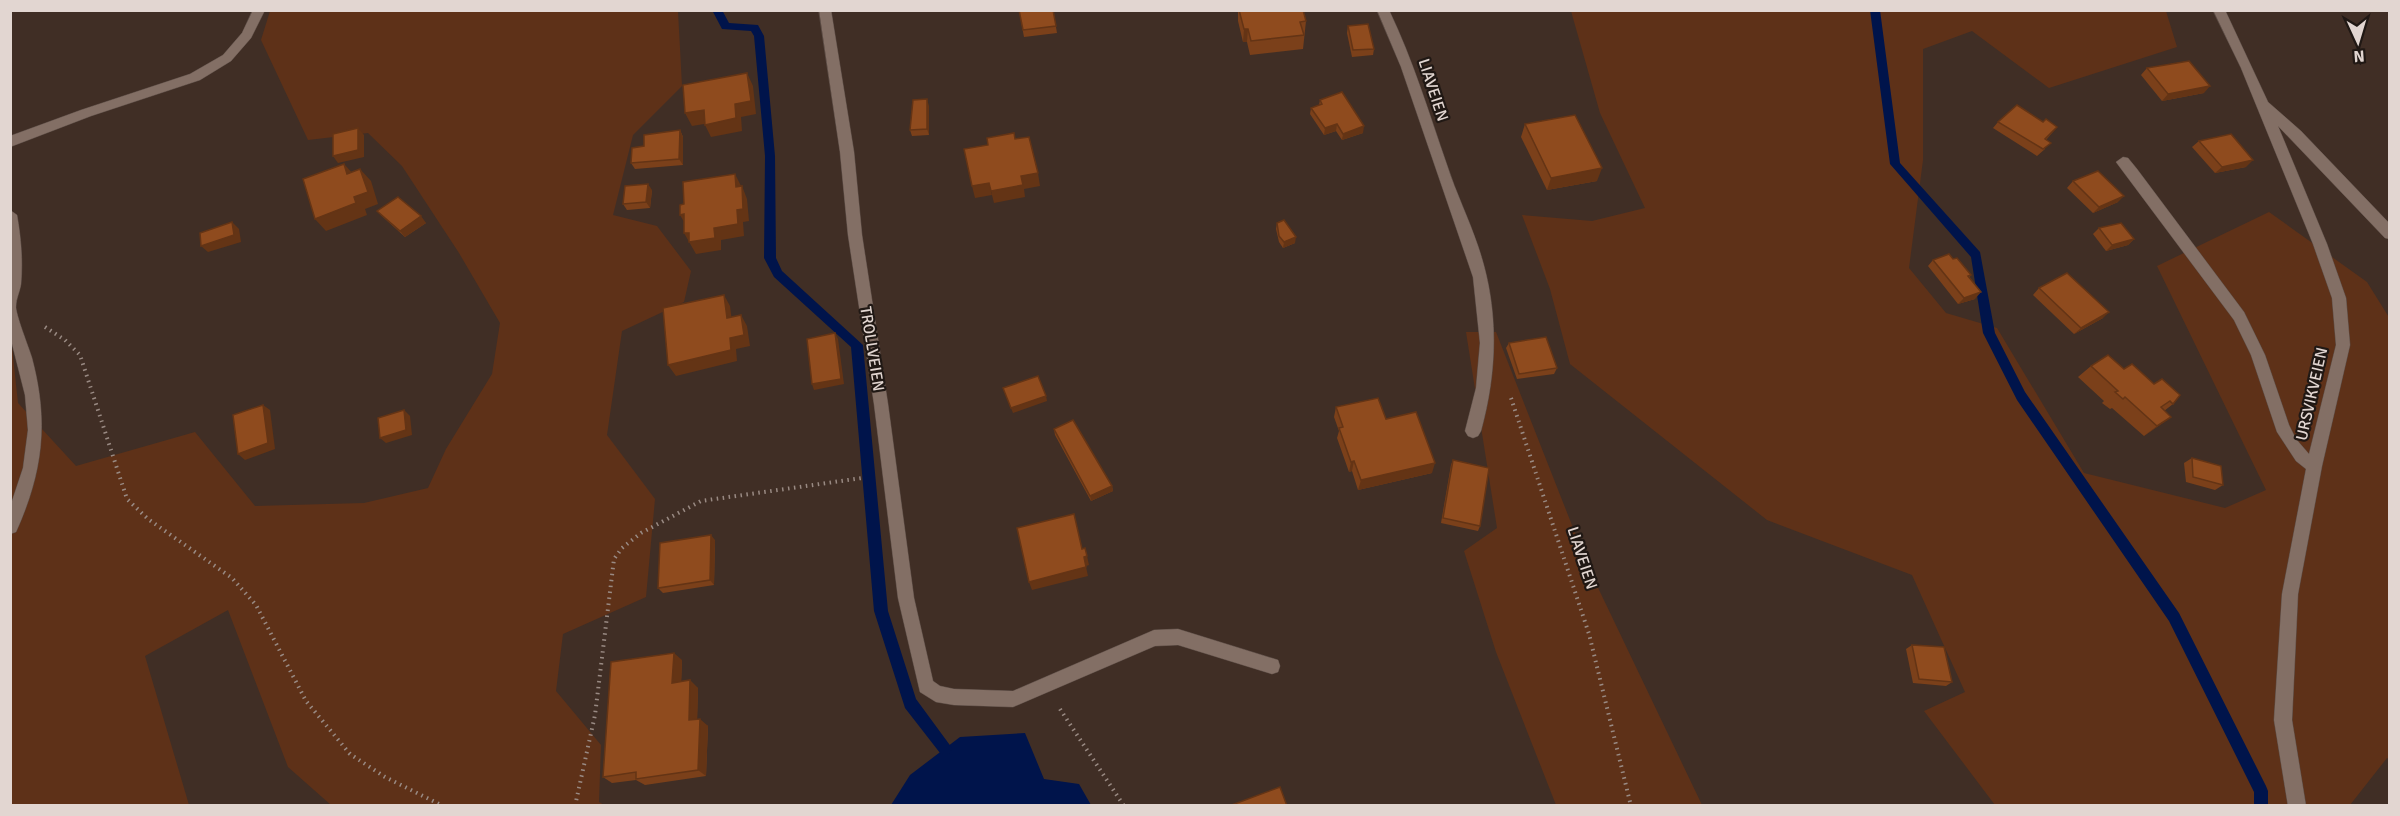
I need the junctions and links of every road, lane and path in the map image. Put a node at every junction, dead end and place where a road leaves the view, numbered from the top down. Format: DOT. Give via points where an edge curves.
graph roads {
  1 [pos="259,10"];
  2 [pos="825,10"];
  3 [pos="1383,10"];
  4 [pos="2219,10"];
  5 [pos="2262,104"];
  6 [pos="10,142"];
  7 [pos="2123,162"];
  8 [pos="10,215"];
  9 [pos="2390,234"];
  10 [pos="10,303"];
  11 [pos="10,311"];
  12 [pos="42,325"];
  13 [pos="1509,392"];
  14 [pos="1473,431"];
  15 [pos="2314,466"];
  16 [pos="861,478"];
  17 [pos="10,527"];
  18 [pos="1272,666"];
  19 [pos="1044,684"];
  20 [pos="443,806"];
  21 [pos="575,806"];
  22 [pos="1124,806"];
  23 [pos="1631,806"];
  24 [pos="2297,806"];
  1 -- 6 [label="street" via="247,35 227,58 195,77"];
  2 -- 19 [label="street, TROLLVEIEN" via="906,598 926,686 936,694 982,700 1013,699"];
  3 -- 14 [label="street, LIAVEIEN" via="1401,46 1445,182 1475,256 1488,326 1486,377"];
  4 -- 5 [label="street, URSVIKVEIEN"];
  5 -- 9 [label="street"];
  5 -- 15 [label="street, URSVIKVEIEN" via="2339,298 2343,345"];
  7 -- 15 [label="street" via="2238,314 2253,342 2283,427 2295,450"];
  8 -- 10 [label="street" via="16,253"];
  11 -- 17 [label="street" via="24,356 35,415 32,462"];
  12 -- 20 [label="path" via="80,355 127,499 148,519 232,578 256,605 306,701 350,754"];
  13 -- 23 [label="path, LIAVEIEN" via="1589,634"];
  15 -- 24 [label="street, URSVIKVEIEN" via="2290,594 2283,720"];
  16 -- 21 [label="path" via="701,501 641,533 622,548 614,559 600,679"];
  18 -- 19 [label="street" via="1178,638 1154,638"];
  19 -- 22 [label="path"];
}
